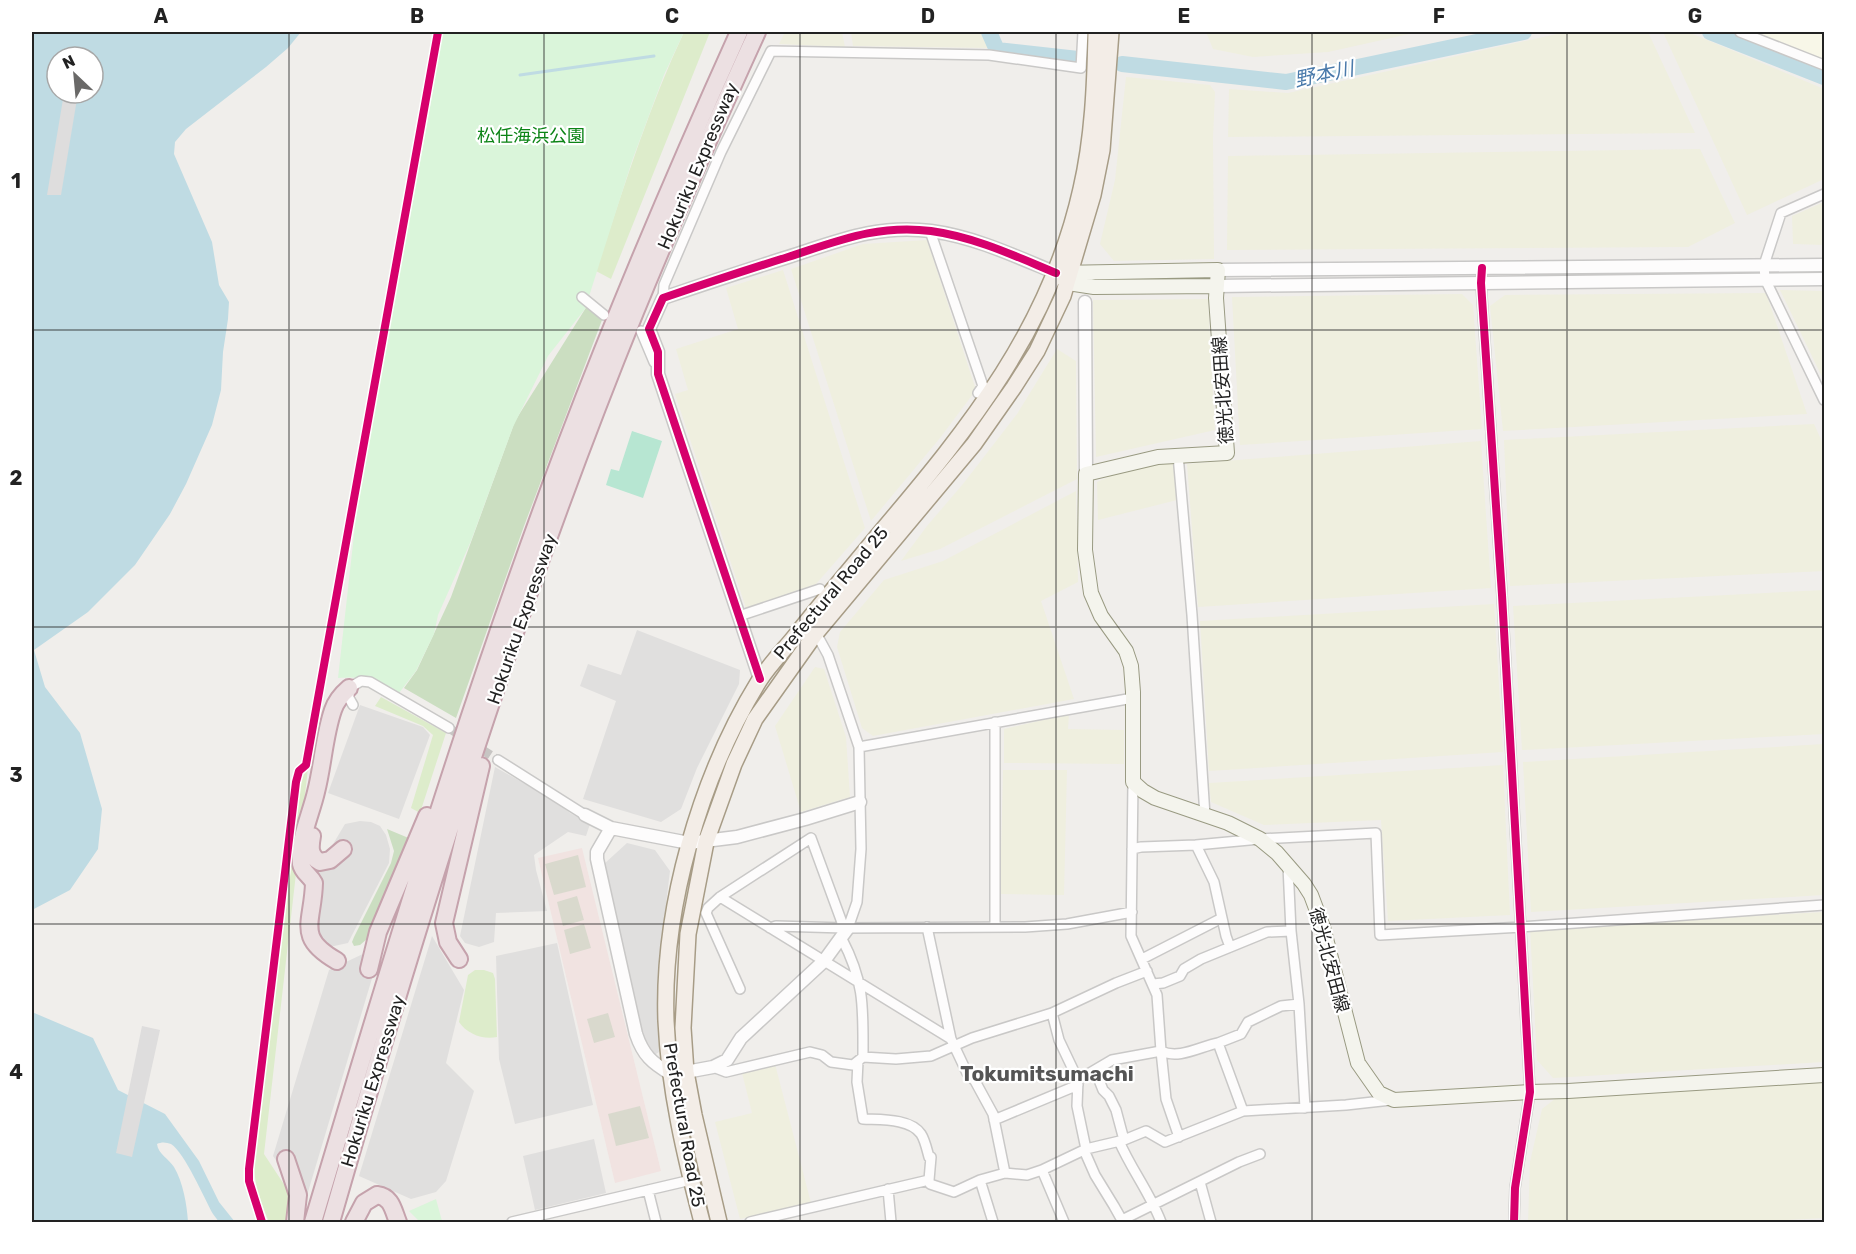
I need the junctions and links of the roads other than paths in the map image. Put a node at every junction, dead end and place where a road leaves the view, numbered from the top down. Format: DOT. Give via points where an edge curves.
graph roads {
  1 [pos="739,32"];
  2 [pos="757,32"];
  3 [pos="1083,32"];
  4 [pos="1096,32"];
  5 [pos="1111,32"];
  6 [pos="1740,32"];
  7 [pos="1824,65"];
  8 [pos="1824,194"];
  9 [pos="930,231"];
  10 [pos="1764,265"];
  11 [pos="1824,265"];
  12 [pos="1482,268"];
  13 [pos="1218,270"];
  14 [pos="1065,276"];
  15 [pos="1765,279"];
  16 [pos="1824,279"];
  17 [pos="1481,284"];
  18 [pos="1217,286"];
  19 [pos="582,297"];
  20 [pos="663,298"];
  21 [pos="1084,302"];
  22 [pos="604,315"];
  23 [pos="641,331"];
  24 [pos="660,361"];
  25 [pos="978,393"];
  26 [pos="1824,400"];
  27 [pos="1178,455"];
  28 [pos="1086,474"];
  29 [pos="820,589"];
  30 [pos="520,597"];
  31 [pos="739,616"];
  32 [pos="816,633"];
  33 [pos="760,679"];
  34 [pos="349,688"];
  35 [pos="1133,698"];
  36 [pos="353,705"];
  37 [pos="995,722"];
  38 [pos="449,728"];
  39 [pos="859,747"];
  40 [pos="498,760"];
  41 [pos="1133,782"];
  42 [pos="860,802"];
  43 [pos="585,815"];
  44 [pos="1205,816"];
  45 [pos="805,819"];
  46 [pos="611,828"];
  47 [pos="811,838"];
  48 [pos="1260,839"];
  49 [pos="706,842"];
  50 [pos="689,843"];
  51 [pos="1196,845"];
  52 [pos="343,849"];
  53 [pos="1132,849"];
  54 [pos="1288,865"];
  55 [pos="720,897"];
  56 [pos="1824,905"];
  57 [pos="1132,912"];
  58 [pos="1222,918"];
  59 [pos="927,927"];
  60 [pos="995,927"];
  61 [pos="1522,927"];
  62 [pos="770,928"];
  63 [pos="1291,930"];
  64 [pos="845,931"];
  65 [pos="1230,947"];
  66 [pos="459,959"];
  67 [pos="1142,959"];
  68 [pos="337,961"];
  69 [pos="824,962"];
  70 [pos="369,969"];
  71 [pos="1147,971"];
  72 [pos="860,984"];
  73 [pos="1153,984"];
  74 [pos="740,989"];
  75 [pos="1299,1004"];
  76 [pos="1052,1013"];
  77 [pos="953,1042"];
  78 [pos="1218,1043"];
  79 [pos="1161,1051"];
  80 [pos="860,1059"];
  81 [pos="713,1067"];
  82 [pos="1095,1070"];
  83 [pos="679,1073"];
  84 [pos="1824,1075"];
  85 [pos="1078,1082"];
  86 [pos="1530,1092"];
  87 [pos="1394,1100"];
  88 [pos="1305,1108"];
  89 [pos="1243,1111"];
  90 [pos="994,1120"];
  91 [pos="1179,1137"];
  92 [pos="1121,1140"];
  93 [pos="1085,1150"];
  94 [pos="1260,1154"];
  95 [pos="286,1159"];
  96 [pos="1042,1170"];
  97 [pos="1005,1173"];
  98 [pos="691,1180"];
  99 [pos="929,1180"];
  100 [pos="980,1180"];
  101 [pos="1200,1182"];
  102 [pos="888,1189"];
  103 [pos="648,1190"];
  104 [pos="401,1197"];
  105 [pos="1154,1204"];
  106 [pos="1122,1221"];
  107 [pos="295,1222"];
  108 [pos="313,1222"];
  109 [pos="331,1222"];
  110 [pos="354,1222"];
  111 [pos="398,1222"];
  112 [pos="407,1222"];
  113 [pos="512,1222"];
  114 [pos="656,1222"];
  115 [pos="702,1222"];
  116 [pos="719,1222"];
  117 [pos="750,1222"];
  118 [pos="891,1222"];
  119 [pos="993,1222"];
  120 [pos="1064,1222"];
  121 [pos="1161,1222"];
  122 [pos="1211,1222"];
  123 [pos="1514,1222"];
  1 -- 30 [label="highway, Hokuriku Expressway" via="687,146 567,443"];
  2 -- 30 [label="highway, Hokuriku Expressway" via="635,312"];
  3 -- 20 [label="street" via="1081,68 989,55 771,51 721,152 664,285"];
  4 -- 14 [label="main road, Prefectural Road 25" via="1093,115 1081,190 1067,243"];
  5 -- 14 [label="main road, Prefectural Road 25" via="1102,150 1093,195"];
  6 -- 7 [label="street"];
  8 -- 10 [label="street" via="1781,213"];
  9 -- 14 [label="street" via="985,244"];
  9 -- 20 [label="street" via="893,229 845,237"];
  9 -- 25 [label="street" via="983,386"];
  10 -- 11 [label="street"];
  10 -- 12 [label="street"];
  10 -- 15 [label="street"];
  12 -- 13 [label="street"];
  12 -- 17 [label="street"];
  13 -- 14 [label="main road"];
  13 -- 18 [label="main road, 徳光北安田線"];
  14 -- 18 [label="main road" via="1094,287"];
  14 -- 32 [label="main road, Prefectural Road 25" via="1037,351 1014,387 974,444"];
  14 -- 33 [label="main road, Prefectural Road 25" via="1048,292 1016,354 965,430"];
  15 -- 16 [label="street"];
  15 -- 17 [label="street"];
  15 -- 26 [label="street"];
  17 -- 18 [label="street"];
  17 -- 61 [label="street"];
  18 -- 27 [label="main road, 徳光北安田線" via="1227,453"];
  19 -- 22 [label="street"];
  20 -- 24 [label="street" via="649,328"];
  21 -- 28 [label="street"];
  23 -- 24 [label="street" via="654,362"];
  24 -- 31 [label="street" via="658,374"];
  27 -- 28 [label="main road, 徳光北安田線"];
  27 -- 44 [label="street"];
  28 -- 35 [label="main road" via="1085,550 1091,593 1101,616 1126,651"];
  29 -- 31 [label="street"];
  30 -- 66 [label="highway" via="444,923 448,942"];
  30 -- 70 [label="highway" via="500,619 435,796 378,932"];
  30 -- 108 [label="highway, Hokuriku Expressway" via="407,911"];
  30 -- 109 [label="highway, Hokuriku Expressway"];
  31 -- 33 [label="street"];
  32 -- 39 [label="street" via="828,655"];
  32 -- 49 [label="main road, Prefectural Road 25" via="755,719"];
  33 -- 50 [label="main road, Prefectural Road 25" via="712,772"];
  34 -- 36 [label="street"];
  34 -- 38 [label="street" via="361,681 370,682"];
  34 -- 52 [label="highway" via="336,712 310,851 316,860 326,862"];
  34 -- 68 [label="highway" via="333,711 301,862 314,883 309,932 312,941"];
  35 -- 37 [label="street"];
  35 -- 41 [label="main road"];
  37 -- 39 [label="street"];
  37 -- 60 [label="street"];
  39 -- 42 [label="street"];
  40 -- 43 [label="street"];
  41 -- 44 [label="main road, 徳光北安田線" via="1155,798"];
  41 -- 53 [label="street"];
  42 -- 45 [label="street"];
  42 -- 64 [label="street" via="857,902"];
  43 -- 46 [label="street"];
  44 -- 48 [label="main road, 徳光北安田線"];
  45 -- 47 [label="street"];
  45 -- 49 [label="street"];
  46 -- 50 [label="street"];
  46 -- 83 [label="street" via="597,859 636,1034 641,1049 656,1065"];
  47 -- 55 [label="street"];
  47 -- 64 [label="street"];
  48 -- 51 [label="street"];
  48 -- 54 [label="main road, 徳光北安田線"];
  48 -- 61 [label="street" via="1376,833 1380,935"];
  49 -- 50 [label="street"];
  49 -- 83 [label="main road, Prefectural Road 25" via="688,934"];
  50 -- 83 [label="main road, Prefectural Road 25" via="670,935 666,1021"];
  51 -- 53 [label="street"];
  51 -- 58 [label="street" via="1215,882"];
  53 -- 57 [label="street"];
  54 -- 63 [label="street"];
  54 -- 87 [label="main road, 徳光北安田線" via="1316,907 1358,1063 1379,1092"];
  55 -- 62 [label="street"];
  55 -- 74 [label="street" via="706,913"];
  56 -- 61 [label="street"];
  57 -- 60 [label="street" via="1067,924"];
  57 -- 67 [label="street" via="1131,936"];
  58 -- 65 [label="street"];
  58 -- 67 [label="street"];
  59 -- 60 [label="street"];
  59 -- 64 [label="street"];
  59 -- 77 [label="street"];
  61 -- 86 [label="street"];
  62 -- 64 [label="street"];
  62 -- 69 [label="street"];
  63 -- 65 [label="street" via="1267,932"];
  63 -- 75 [label="street"];
  64 -- 69 [label="street"];
  64 -- 72 [label="street"];
  65 -- 73 [label="street" via="1201,959 1180,976"];
  67 -- 71 [label="street"];
  69 -- 72 [label="street"];
  69 -- 81 [label="street" via="741,1038 727,1060"];
  71 -- 73 [label="street"];
  71 -- 76 [label="street"];
  72 -- 77 [label="street"];
  72 -- 80 [label="street"];
  73 -- 79 [label="street" via="1159,1007"];
  75 -- 78 [label="street" via="1281,1006 1248,1022 1241,1034"];
  75 -- 88 [label="street"];
  76 -- 77 [label="street"];
  76 -- 85 [label="street"];
  77 -- 80 [label="street" via="931,1056"];
  77 -- 90 [label="street"];
  78 -- 79 [label="street" via="1189,1052"];
  78 -- 89 [label="street"];
  79 -- 82 [label="street" via="1112,1060"];
  79 -- 91 [label="street" via="1166,1100"];
  80 -- 81 [label="street" via="853,1065 831,1062 810,1052 726,1072"];
  80 -- 99 [label="street" via="857,1082 863,1119 910,1125 921,1133 931,1158"];
  81 -- 83 [label="street"];
  82 -- 85 [label="street"];
  82 -- 92 [label="street" via="1116,1110"];
  83 -- 98 [label="main road, Prefectural Road 25"];
  83 -- 116 [label="main road, Prefectural Road 25" via="694,1115"];
  84 -- 86 [label="main road"];
  85 -- 90 [label="street"];
  85 -- 93 [label="street" via="1077,1106"];
  86 -- 87 [label="main road"];
  86 -- 123 [label="street" via="1515,1188"];
  87 -- 88 [label="street"];
  88 -- 89 [label="street"];
  89 -- 91 [label="street"];
  90 -- 97 [label="street"];
  91 -- 92 [label="street" via="1165,1142 1146,1131"];
  92 -- 93 [label="street"];
  92 -- 105 [label="street" via="1126,1159"];
  93 -- 96 [label="street"];
  93 -- 106 [label="street"];
  94 -- 101 [label="street"];
  95 -- 107 [label="highway" via="298,1195"];
  96 -- 97 [label="street" via="1027,1175"];
  96 -- 120 [label="street"];
  97 -- 100 [label="street"];
  98 -- 103 [label="street"];
  98 -- 115 [label="main road, Prefectural Road 25"];
  99 -- 100 [label="street" via="930,1184 954,1192"];
  99 -- 102 [label="street"];
  100 -- 119 [label="street"];
  101 -- 105 [label="street"];
  101 -- 122 [label="street"];
  102 -- 117 [label="street"];
  102 -- 118 [label="street"];
  103 -- 113 [label="street"];
  103 -- 114 [label="street"];
  104 -- 112 [label="highway"];
  105 -- 106 [label="street"];
  105 -- 121 [label="street"];
  110 -- 111 [label="highway" via="364,1203 377,1195 390,1201"];
}
